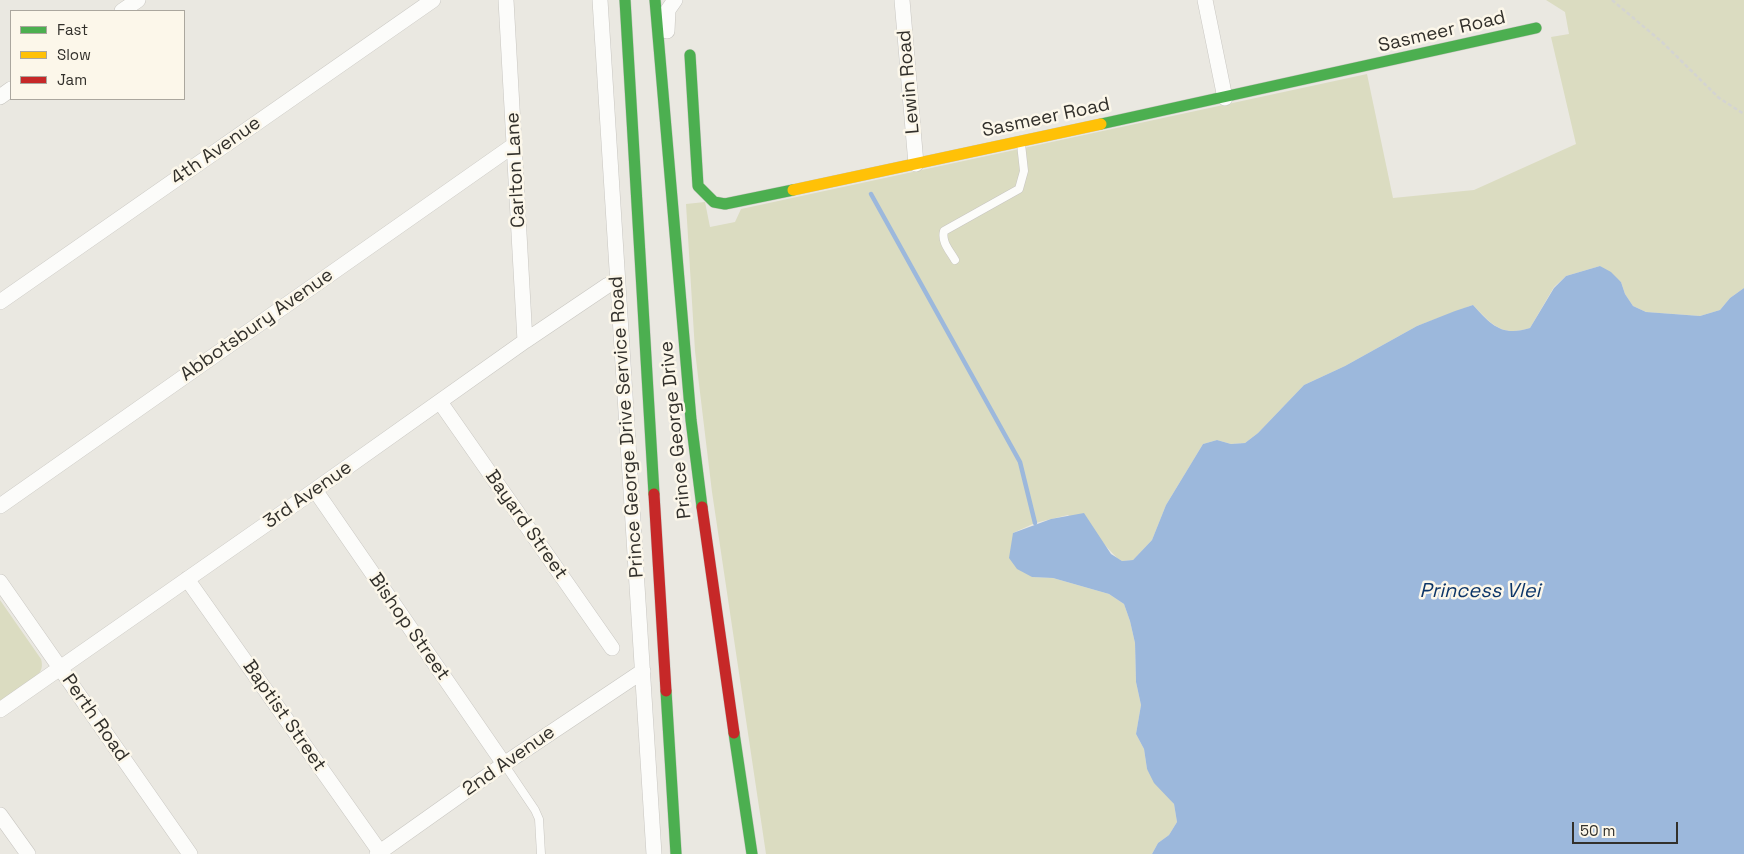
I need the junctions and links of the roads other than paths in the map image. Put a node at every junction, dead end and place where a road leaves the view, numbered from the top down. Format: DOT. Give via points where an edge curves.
graph roads {
  1 [pos="138,0"];
  2 [pos="433,0"];
  3 [pos="506,0"];
  4 [pos="600,0"];
  5 [pos="625,0"];
  6 [pos="655,0"];
  7 [pos="675,0"];
  8 [pos="902,0"];
  9 [pos="1205,0"];
  10 [pos="123,10"];
  11 [pos="1536,28"];
  12 [pos="690,55"];
  13 [pos="1225,98"];
  14 [pos="666,120"];
  15 [pos="1021,142"];
  16 [pos="514,145"];
  17 [pos="916,164"];
  18 [pos="955,260"];
  19 [pos="617,282"];
  20 [pos="0,302"];
  21 [pos="526,340"];
  22 [pos="440,402"];
  23 [pos="315,490"];
  24 [pos="0,506"];
  25 [pos="188,579"];
  26 [pos="0,582"];
  27 [pos="612,648"];
  28 [pos="60,668"];
  29 [pos="643,671"];
  30 [pos="0,710"];
  31 [pos="504,764"];
  32 [pos="0,815"];
  33 [pos="378,853"];
  34 [pos="28,854"];
  35 [pos="190,854"];
  36 [pos="541,854"];
  37 [pos="654,854"];
  38 [pos="676,854"];
  39 [pos="752,854"];
  1 -- 10 [label="street"];
  2 -- 20 [label="street, 4th Avenue"];
  3 -- 16 [label="street, Carlton Lane"];
  4 -- 19 [label="street, Prince George Drive Service Road"];
  5 -- 38 [label="main road, Prince George Drive"];
  6 -- 14 [label="main road, Prince George Drive"];
  7 -- 14 [label="street" via="667,18"];
  8 -- 17 [label="street, Lewin Road"];
  9 -- 13 [label="street"];
  11 -- 13 [label="main road, Sasmeer Road"];
  12 -- 17 [label="main road, Sasmeer Road" via="697,180 701,191 714,202 725,204"];
  13 -- 15 [label="main road, Sasmeer Road"];
  14 -- 39 [label="main road, Prince George Drive" via="691,420"];
  15 -- 17 [label="main road, Sasmeer Road"];
  15 -- 18 [label="lane" via="1024,171 1019,190 944,231 943,239"];
  16 -- 21 [label="street, Carlton Lane"];
  16 -- 24 [label="street, Abbotsbury Avenue"];
  19 -- 21 [label="street, 3rd Avenue"];
  19 -- 29 [label="street, Prince George Drive Service Road"];
  21 -- 22 [label="street, 3rd Avenue"];
  22 -- 23 [label="street, 3rd Avenue"];
  22 -- 27 [label="street, Bayard Street"];
  23 -- 25 [label="street, 3rd Avenue"];
  23 -- 31 [label="street, Bishop Street"];
  25 -- 28 [label="street, 3rd Avenue"];
  25 -- 33 [label="street, Baptist Street"];
  26 -- 28 [label="street, Perth Road"];
  28 -- 30 [label="street, 3rd Avenue"];
  28 -- 35 [label="street, Perth Road"];
  29 -- 31 [label="street, 2nd Avenue"];
  29 -- 37 [label="street, Prince George Drive Service Road"];
  31 -- 33 [label="street, 2nd Avenue"];
  31 -- 36 [label="lane" via="539,819"];
  32 -- 34 [label="street"];
}
